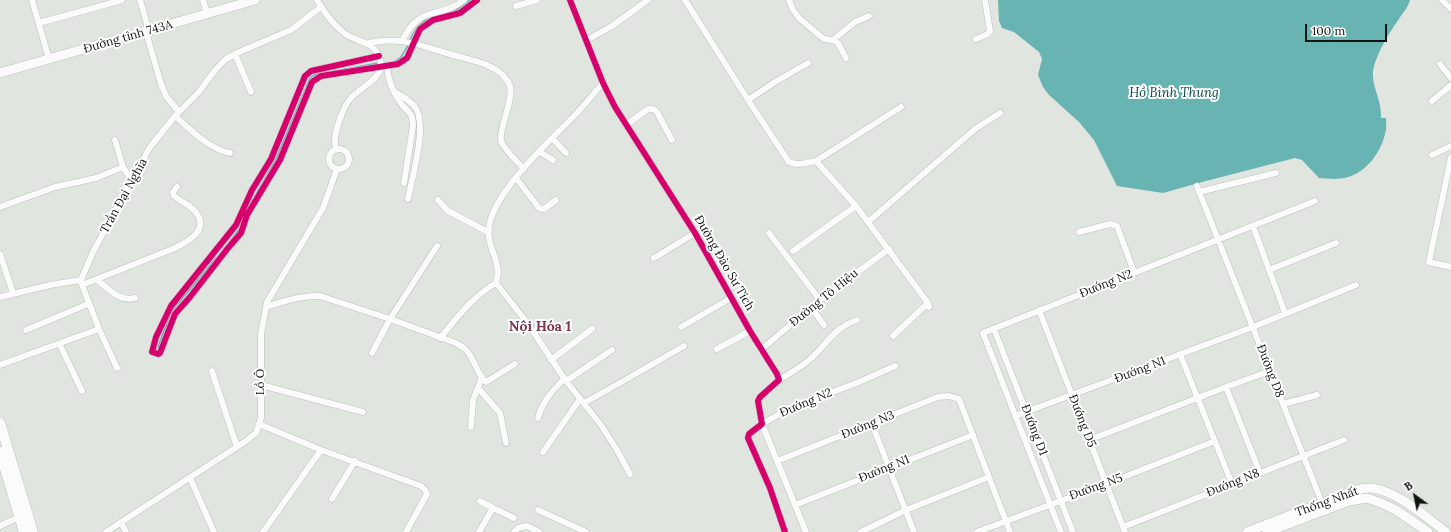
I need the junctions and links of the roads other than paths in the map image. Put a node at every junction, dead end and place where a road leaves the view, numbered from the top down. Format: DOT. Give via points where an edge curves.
graph roads {
  1 [pos="32,0"];
  2 [pos="122,0"];
  3 [pos="140,0"];
  4 [pos="203,0"];
  5 [pos="255,0"];
  6 [pos="317,0"];
  7 [pos="464,0"];
  8 [pos="477,0"];
  9 [pos="537,0"];
  10 [pos="570,0"];
  11 [pos="648,0"];
  12 [pos="685,0"];
  13 [pos="789,0"];
  14 [pos="985,0"];
  15 [pos="1442,0"];
  16 [pos="516,6"];
  17 [pos="321,7"];
  18 [pos="1451,9"];
  19 [pos="207,13"];
  20 [pos="437,15"];
  21 [pos="869,16"];
  22 [pos="38,23"];
  23 [pos="147,32"];
  24 [pos="976,39"];
  25 [pos="586,40"];
  26 [pos="833,40"];
  27 [pos="408,42"];
  28 [pos="369,43"];
  29 [pos="235,54"];
  30 [pos="846,58"];
  31 [pos="49,59"];
  32 [pos="381,63"];
  33 [pos="808,63"];
  34 [pos="1440,64"];
  35 [pos="0,73"];
  36 [pos="1451,78"];
  37 [pos="603,83"];
  38 [pos="1451,85"];
  39 [pos="251,92"];
  40 [pos="395,92"];
  41 [pos="748,100"];
  42 [pos="1432,100"];
  43 [pos="901,107"];
  44 [pos="1000,113"];
  45 [pos="177,114"];
  46 [pos="626,125"];
  47 [pos="552,138"];
  48 [pos="115,140"];
  49 [pos="672,140"];
  50 [pos="1451,146"];
  51 [pos="336,150"];
  52 [pos="540,152"];
  53 [pos="566,152"];
  54 [pos="230,153"];
  55 [pos="1432,155"];
  56 [pos="1451,157"];
  57 [pos="553,160"];
  58 [pos="816,161"];
  59 [pos="123,167"];
  60 [pos="337,169"];
  61 [pos="524,169"];
  62 [pos="1276,173"];
  63 [pos="516,178"];
  64 [pos="132,180"];
  65 [pos="404,183"];
  66 [pos="177,187"];
  67 [pos="408,199"];
  68 [pos="438,200"];
  69 [pos="556,200"];
  70 [pos="1315,201"];
  71 [pos="856,206"];
  72 [pos="0,207"];
  73 [pos="868,222"];
  74 [pos="1252,226"];
  75 [pos="488,232"];
  76 [pos="1080,232"];
  77 [pos="695,233"];
  78 [pos="769,233"];
  79 [pos="1218,239"];
  80 [pos="1336,243"];
  81 [pos="437,246"];
  82 [pos="889,249"];
  83 [pos="793,250"];
  84 [pos="0,254"];
  85 [pos="654,258"];
  86 [pos="212,262"];
  87 [pos="1451,267"];
  88 [pos="1269,270"];
  89 [pos="1134,272"];
  90 [pos="97,280"];
  91 [pos="81,283"];
  92 [pos="496,283"];
  93 [pos="1356,285"];
  94 [pos="13,293"];
  95 [pos="0,297"];
  96 [pos="135,298"];
  97 [pos="731,298"];
  98 [pos="820,300"];
  99 [pos="88,304"];
  100 [pos="266,307"];
  101 [pos="811,307"];
  102 [pos="1039,310"];
  103 [pos="1285,313"];
  104 [pos="390,319"];
  105 [pos="857,320"];
  106 [pos="824,325"];
  107 [pos="681,327"];
  108 [pos="1253,327"];
  109 [pos="592,328"];
  110 [pos="99,329"];
  111 [pos="994,329"];
  112 [pos="26,330"];
  113 [pos="750,331"];
  114 [pos="983,333"];
  115 [pos="893,336"];
  116 [pos="440,338"];
  117 [pos="60,345"];
  118 [pos="684,346"];
  119 [pos="717,349"];
  120 [pos="612,350"];
  121 [pos="761,350"];
  122 [pos="372,353"];
  123 [pos="1180,354"];
  124 [pos="1005,358"];
  125 [pos="551,360"];
  126 [pos="994,363"];
  127 [pos="515,364"];
  128 [pos="0,366"];
  129 [pos="895,366"];
  130 [pos="117,368"];
  131 [pos="212,371"];
  132 [pos="1270,372"];
  133 [pos="482,377"];
  134 [pos="565,380"];
  135 [pos="779,380"];
  136 [pos="261,385"];
  137 [pos="1226,387"];
  138 [pos="478,388"];
  139 [pos="82,391"];
  140 [pos="1072,395"];
  141 [pos="1317,395"];
  142 [pos="1198,398"];
  143 [pos="582,401"];
  144 [pos="1283,404"];
  145 [pos="363,412"];
  146 [pos="1027,413"];
  147 [pos="1015,416"];
  148 [pos="538,418"];
  149 [pos="0,423"];
  150 [pos="259,424"];
  151 [pos="762,424"];
  152 [pos="872,424"];
  153 [pos="471,427"];
  154 [pos="973,435"];
  155 [pos="1089,440"];
  156 [pos="1344,440"];
  157 [pos="1215,441"];
  158 [pos="506,443"];
  159 [pos="237,447"];
  160 [pos="1040,447"];
  161 [pos="321,450"];
  162 [pos="0,452"];
  163 [pos="543,452"];
  164 [pos="1029,452"];
  165 [pos="1303,456"];
  166 [pos="355,461"];
  167 [pos="777,461"];
  168 [pos="889,467"];
  169 [pos="1049,471"];
  170 [pos="1260,473"];
  171 [pos="630,474"];
  172 [pos="1038,475"];
  173 [pos="4,477"];
  174 [pos="989,477"];
  175 [pos="190,478"];
  176 [pos="1106,484"];
  177 [pos="1232,484"];
  178 [pos="1386,492"];
  179 [pos="332,499"];
  180 [pos="1061,500"];
  181 [pos="480,501"];
  182 [pos="1381,502"];
  183 [pos="1322,503"];
  184 [pos="1050,504"];
  185 [pos="795,505"];
  186 [pos="493,508"];
  187 [pos="538,510"];
  188 [pos="906,510"];
  189 [pos="19,517"];
  190 [pos="514,518"];
  191 [pos="1006,521"];
  192 [pos="121,522"];
  193 [pos="0,526"];
  194 [pos="1124,530"];
  195 [pos="24,532"];
  196 [pos="32,532"];
  197 [pos="106,532"];
  198 [pos="126,532"];
  199 [pos="214,532"];
  200 [pos="263,532"];
  201 [pos="406,532"];
  202 [pos="479,532"];
  203 [pos="514,532"];
  204 [pos="537,532"];
  205 [pos="586,532"];
  206 [pos="785,532"];
  207 [pos="806,532"];
  208 [pos="861,532"];
  209 [pos="914,532"];
  210 [pos="977,532"];
  211 [pos="1010,532"];
  212 [pos="1061,532"];
  213 [pos="1073,532"];
  214 [pos="1247,532"];
  215 [pos="1267,532"];
  216 [pos="1428,532"];
  217 [pos="1446,532"];
  1 -- 22 [label="street"];
  2 -- 22 [label="street"];
  3 -- 23 [label="street"];
  4 -- 19 [label="street"];
  5 -- 19 [label="main road, Đường tỉnh 743A"];
  6 -- 17 [label="street"];
  7 -- 20 [label="street" via="454,8"];
  8 -- 20 [label="street" via="450,17"];
  9 -- 16 [label="street"];
  10 -- 25 [label="street, Đường Đào Sư Tích"];
  11 -- 25 [label="street" via="612,26"];
  12 -- 41 [label="street"];
  13 -- 26 [label="street" via="800,19 824,39"];
  14 -- 24 [label="street" via="990,31"];
  15 -- 18 [label="street"];
  17 -- 28 [label="street" via="343,32"];
  17 -- 29 [label="street, Trần Đại Nghĩa" via="291,30"];
  19 -- 23 [label="main road, Đường tỉnh 743A"];
  20 -- 27 [label="street"];
  20 -- 27 [label="street" via="428,13 419,18 410,28"];
  21 -- 26 [label="street" via="855,22"];
  22 -- 31 [label="street"];
  23 -- 31 [label="main road, Đường tỉnh 743A"];
  23 -- 45 [label="street" via="158,74"];
  25 -- 37 [label="street, Đường Đào Sư Tích"];
  26 -- 30 [label="street" via="840,46"];
  27 -- 28 [label="street" via="380,40"];
  27 -- 32 [label="street" via="407,58 398,64"];
  27 -- 61 [label="street" via="485,63 505,79 510,88 501,140"];
  28 -- 32 [label="street"];
  29 -- 39 [label="street"];
  29 -- 45 [label="street, Trần Đại Nghĩa" via="216,69 198,93"];
  31 -- 35 [label="main road, Đường tỉnh 743A"];
  32 -- 40 [label="street"];
  32 -- 51 [label="street" via="378,75 351,98 346,106 335,136"];
  32 -- 86 [label="street" via="321,76 312,82 280,160 247,215 241,233"];
  32 -- 86 [label="street" via="311,71 305,76 271,159 252,190 236,225"];
  33 -- 41 [label="street"];
  34 -- 36 [label="street"];
  37 -- 46 [label="street, Đường Đào Sư Tích"];
  37 -- 47 [label="street"];
  38 -- 42 [label="street"];
  40 -- 65 [label="street" via="400,103 413,118"];
  40 -- 67 [label="street" via="416,108 421,129"];
  41 -- 58 [label="street" via="789,162 802,164"];
  43 -- 58 [label="street"];
  44 -- 73 [label="street" via="975,129"];
  45 -- 54 [label="street" via="212,145"];
  45 -- 64 [label="street, Trần Đại Nghĩa" via="150,147"];
  46 -- 49 [label="street" via="648,108 652,108"];
  46 -- 77 [label="street, Đường Đào Sư Tích"];
  47 -- 52 [label="street"];
  47 -- 53 [label="street"];
  48 -- 59 [label="street"];
  50 -- 55 [label="street"];
  51 -- 60 [label="street" via="330,155 329,161 332,167"];
  51 -- 60 [label="street, Lồ Ô" via="344,151 349,159 344,168"];
  52 -- 57 [label="street"];
  52 -- 61 [label="street"];
  56 -- 87 [label="street" via="1428,262"];
  58 -- 71 [label="street"];
  59 -- 64 [label="street"];
  59 -- 72 [label="street" via="96,178 55,187"];
  60 -- 100 [label="street, Lồ Ô" via="323,208 269,296"];
  61 -- 63 [label="street"];
  62 -- 79 [label="street, Đường D8" via="1198,189"];
  63 -- 69 [label="street" via="539,208 544,209"];
  63 -- 75 [label="street" via="498,203 491,217"];
  64 -- 91 [label="street, Trần Đại Nghĩa" via="93,252"];
  66 -- 90 [label="street" via="173,192 174,196 189,206 201,220 202,225 198,233 175,248"];
  68 -- 75 [label="street" via="448,211"];
  70 -- 74 [label="street, Đướng N2"];
  71 -- 73 [label="street"];
  71 -- 83 [label="street"];
  73 -- 82 [label="street"];
  74 -- 79 [label="street, Đướng N2"];
  74 -- 88 [label="street"];
  75 -- 92 [label="street" via="489,244 499,270"];
  76 -- 89 [label="street" via="1110,224 1117,226"];
  77 -- 85 [label="street"];
  77 -- 97 [label="street, Đường Đào Sư Tích"];
  78 -- 98 [label="street"];
  79 -- 89 [label="street, Đướng N2"];
  79 -- 108 [label="street, Đường D8"];
  80 -- 88 [label="street"];
  81 -- 104 [label="street"];
  82 -- 98 [label="street, Đường Tô Hiệu"];
  82 -- 115 [label="street" via="929,305"];
  84 -- 94 [label="street"];
  86 -- 86 [label="street" via="175,314 160,353 155,354 152,352 156,337 171,306"];
  88 -- 103 [label="street"];
  89 -- 102 [label="street, Đướng N2"];
  90 -- 91 [label="street"];
  90 -- 96 [label="street" via="120,298"];
  91 -- 94 [label="street" via="50,285"];
  91 -- 99 [label="street"];
  92 -- 116 [label="street" via="467,306"];
  92 -- 125 [label="street" via="528,324"];
  93 -- 103 [label="street, Đướng N1"];
  94 -- 95 [label="street"];
  97 -- 107 [label="street"];
  97 -- 113 [label="street, Đường Đào Sư Tích"];
  98 -- 101 [label="street, Đường Tô Hiệu"];
  99 -- 110 [label="street"];
  99 -- 112 [label="street"];
  100 -- 104 [label="street" via="287,300 320,296"];
  100 -- 136 [label="street, Lồ Ô" via="261,334"];
  101 -- 106 [label="street"];
  101 -- 121 [label="street, Đường Tô Hiệu"];
  102 -- 111 [label="street, Đướng N2"];
  102 -- 140 [label="street, Đướng D5"];
  103 -- 108 [label="street, Đướng N1"];
  104 -- 116 [label="street"];
  104 -- 122 [label="street"];
  105 -- 135 [label="street" via="836,331 808,361"];
  108 -- 123 [label="street, Đướng N1"];
  108 -- 132 [label="street, Đường D8"];
  109 -- 125 [label="street"];
  110 -- 117 [label="street"];
  110 -- 130 [label="street"];
  111 -- 114 [label="street, Đướng N2"];
  111 -- 124 [label="street, Đướng D1"];
  113 -- 119 [label="street"];
  113 -- 121 [label="street, Đường Đào Sư Tích"];
  114 -- 126 [label="street, Đướng D1"];
  116 -- 133 [label="street" via="465,349"];
  117 -- 128 [label="street"];
  117 -- 139 [label="street"];
  118 -- 143 [label="street" via="626,380"];
  120 -- 134 [label="street"];
  121 -- 135 [label="street, Đường Đào Sư Tích"];
  123 -- 140 [label="street, Đướng N1"];
  123 -- 142 [label="street"];
  124 -- 126 [label="street"];
  124 -- 146 [label="street, Đướng D1"];
  125 -- 134 [label="street"];
  126 -- 147 [label="street, Đướng D1"];
  127 -- 133 [label="street" via="488,382"];
  129 -- 151 [label="street, Đướng N2" via="788,408"];
  131 -- 159 [label="street"];
  132 -- 137 [label="street"];
  132 -- 144 [label="street, Đường D8"];
  133 -- 138 [label="street"];
  134 -- 143 [label="street"];
  134 -- 148 [label="street" via="549,395"];
  135 -- 151 [label="street" via="758,400"];
  136 -- 145 [label="street"];
  136 -- 150 [label="street, Lồ Ô"];
  137 -- 142 [label="street"];
  137 -- 170 [label="street"];
  138 -- 153 [label="street" via="472,405"];
  138 -- 158 [label="street" via="500,414"];
  140 -- 146 [label="street, Đướng N1"];
  140 -- 155 [label="street, Đướng D5"];
  141 -- 144 [label="street"];
  142 -- 155 [label="street"];
  142 -- 157 [label="street"];
  143 -- 163 [label="street"];
  143 -- 171 [label="street" via="601,425"];
  144 -- 165 [label="street, Đường D8"];
  146 -- 147 [label="street"];
  146 -- 160 [label="street, Đướng D1"];
  147 -- 164 [label="street, Đướng D1"];
  149 -- 196 [label="main road"];
  150 -- 159 [label="street" via="256,432"];
  150 -- 161 [label="street"];
  151 -- 167 [label="street"];
  151 -- 206 [label="street" via="749,434 748,438 770,488"];
  152 -- 154 [label="street, Đường N3" via="938,397 949,396 959,399"];
  152 -- 167 [label="street, Đường N3"];
  152 -- 168 [label="street"];
  154 -- 168 [label="street, Đường N1"];
  154 -- 174 [label="street"];
  155 -- 176 [label="street, Đướng D5"];
  156 -- 165 [label="street, Đướng N8"];
  157 -- 176 [label="street, Đường N5"];
  157 -- 177 [label="street"];
  159 -- 175 [label="street"];
  160 -- 164 [label="street"];
  160 -- 169 [label="street, Đướng D1"];
  161 -- 166 [label="street"];
  161 -- 200 [label="street"];
  162 -- 173 [label="main road"];
  164 -- 172 [label="street, Đướng D1"];
  165 -- 170 [label="street, Đướng N8"];
  165 -- 183 [label="street, Đường D8"];
  166 -- 179 [label="street"];
  166 -- 201 [label="street" via="421,486 425,490 427,494"];
  167 -- 185 [label="street"];
  168 -- 185 [label="street, Đường N1"];
  168 -- 188 [label="street"];
  169 -- 172 [label="street"];
  169 -- 180 [label="street, Đướng D1"];
  170 -- 177 [label="street, Đướng N8"];
  172 -- 184 [label="street, Đướng D1"];
  173 -- 189 [label="main road"];
  174 -- 188 [label="street"];
  174 -- 191 [label="street"];
  175 -- 192 [label="street"];
  175 -- 199 [label="street"];
  176 -- 180 [label="street, Đường N5"];
  176 -- 194 [label="street, Đướng D5"];
  177 -- 194 [label="street, Đướng N8"];
  178 -- 182 [label="main road"];
  178 -- 183 [label="main road, Thống Nhất" via="1369,488 1353,491"];
  178 -- 217 [label="main road, Thống Nhất" via="1403,500"];
  180 -- 184 [label="street, Đường N5"];
  180 -- 213 [label="street, Đướng D1"];
  181 -- 186 [label="street"];
  182 -- 215 [label="main road, Thống Nhất" via="1366,498 1349,501"];
  182 -- 216 [label="main road, Thống Nhất"];
  183 -- 214 [label="main road, Thống Nhất"];
  184 -- 191 [label="street, Đường N5"];
  184 -- 212 [label="street, Đướng D1"];
  185 -- 207 [label="street"];
  186 -- 190 [label="street"];
  186 -- 202 [label="street"];
  187 -- 205 [label="street"];
  188 -- 208 [label="street"];
  188 -- 209 [label="street"];
  189 -- 193 [label="street"];
  189 -- 195 [label="main road"];
  191 -- 210 [label="street, Đường N5"];
  191 -- 211 [label="street"];
  192 -- 197 [label="street"];
  192 -- 198 [label="street"];
  203 -- 204 [label="street" via="527,526"];
}
